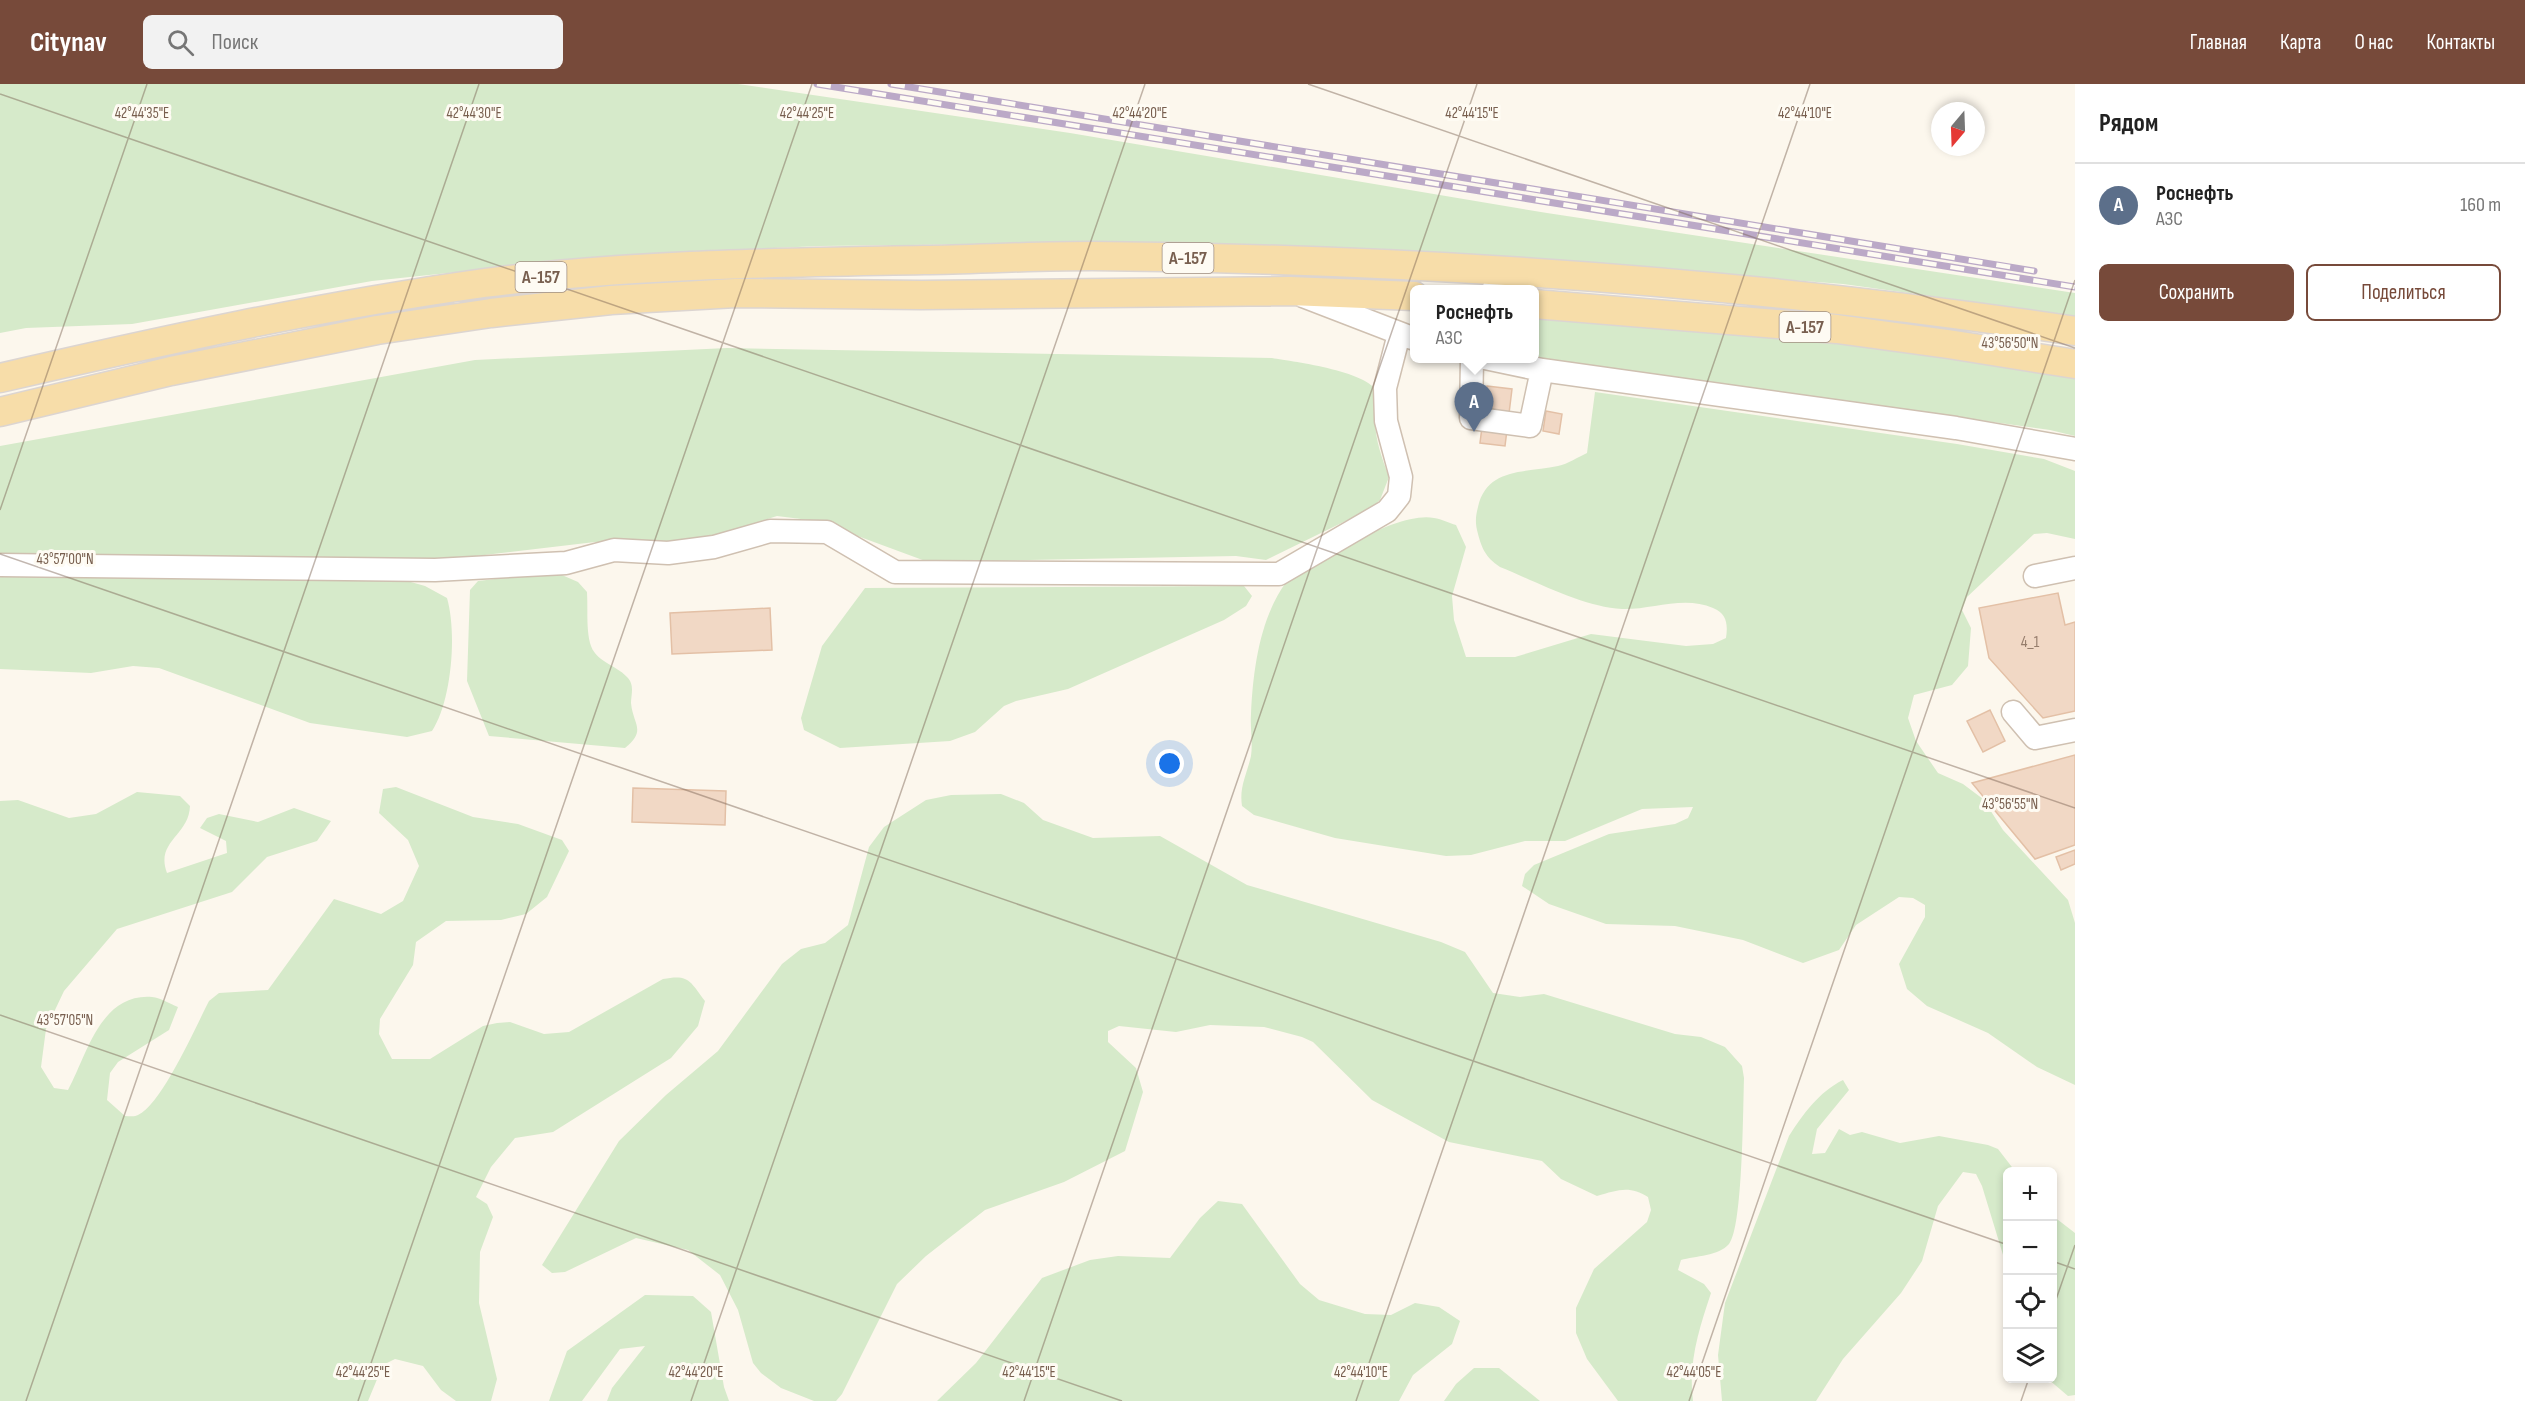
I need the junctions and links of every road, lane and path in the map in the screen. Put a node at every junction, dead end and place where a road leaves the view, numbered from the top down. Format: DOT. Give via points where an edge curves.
graph roads {
  1 [pos="1290,260"];
  2 [pos="1498,279"];
  3 [pos="1290,291"];
  4 [pos="1410,296"];
  5 [pos="1539,303"];
  6 [pos="2075,331"];
  7 [pos="1407,336"];
  8 [pos="1472,363"];
  9 [pos="1509,363"];
  10 [pos="2075,364"];
  11 [pos="1542,370"];
  12 [pos="0,378"];
  13 [pos="0,412"];
  14 [pos="2075,449"];
  15 [pos="0,565"];
  16 [pos="2075,568"];
  17 [pos="2035,576"];
  18 [pos="2013,712"];
  19 [pos="2075,730"];
  1 -- 2 [label="main road, А-157"];
  1 -- 3 [label="main road"];
  1 -- 12 [label="main road, А-157" via="1086,256 733,262 610,270 487,283 261,319"];
  2 -- 6 [label="main road, А-157" via="1842,299"];
  3 -- 4 [label="main road, А-157"];
  3 -- 7 [label="lane"];
  3 -- 13 [label="main road, А-157" via="736,293 611,300 377,330 264,351"];
  5 -- 10 [label="main road, А-157" via="1837,329"];
  7 -- 15 [label="lane" via="1385,388 1386,422 1401,477 1399,496 1387,511 1279,574 895,572 827,532 770,531 714,547 668,553 614,550 566,563 435,570"];
  8 -- 11 [label="lane" via="1471,418 1530,426"];
  9 -- 11 [label="lane"];
  11 -- 14 [label="lane" via="1956,428"];
  16 -- 17 [label="lane"];
  18 -- 19 [label="lane" via="2035,738"];
}
